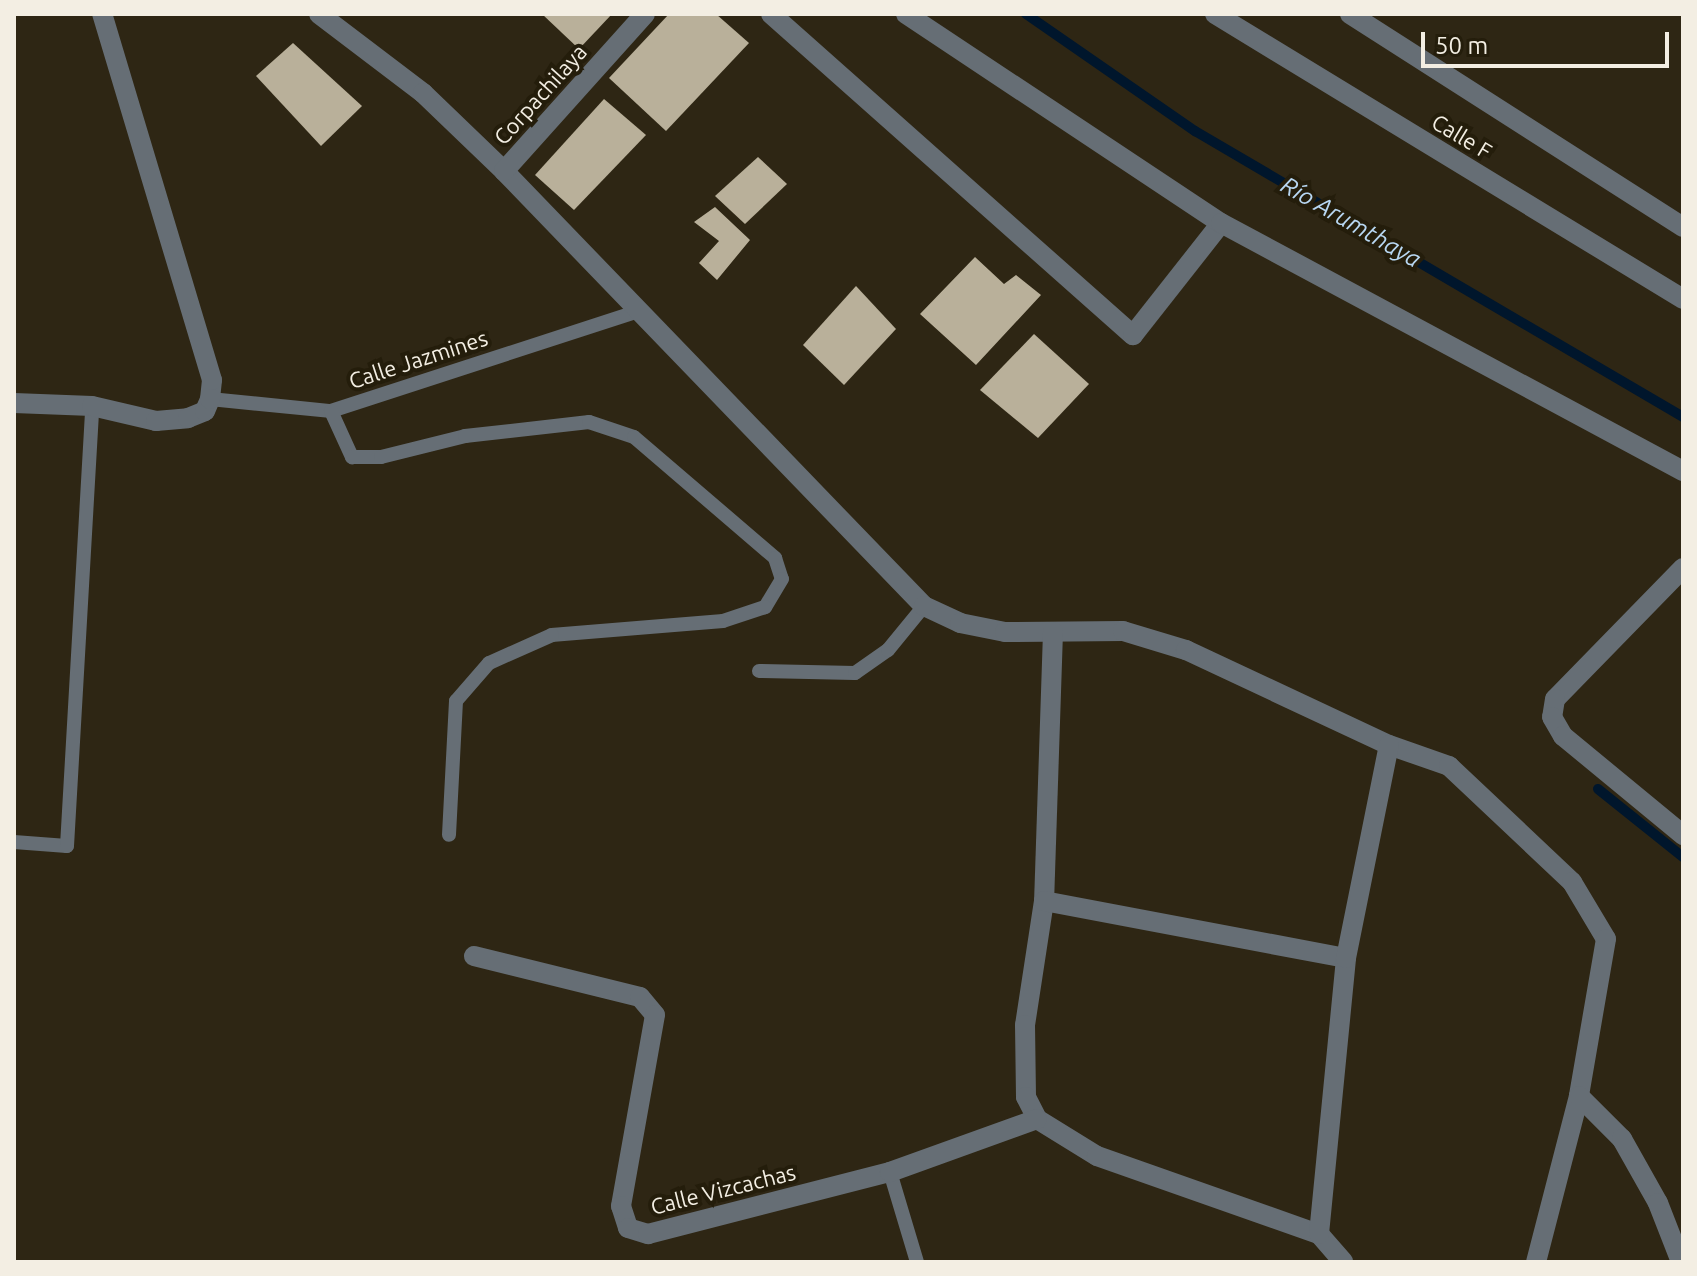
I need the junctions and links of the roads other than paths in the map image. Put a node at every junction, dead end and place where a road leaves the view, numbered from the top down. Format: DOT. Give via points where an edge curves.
graph roads {
  1 [pos="102,14"];
  2 [pos="319,14"];
  3 [pos="645,14"];
  4 [pos="771,14"];
  5 [pos="906,14"];
  6 [pos="1216,14"];
  7 [pos="1350,14"];
  8 [pos="504,171"];
  9 [pos="1221,223"];
  10 [pos="1683,227"];
  11 [pos="1683,299"];
  12 [pos="635,312"];
  13 [pos="210,399"];
  14 [pos="14,403"];
  15 [pos="92,406"];
  16 [pos="331,411"];
  17 [pos="1683,471"];
  18 [pos="1683,568"];
  19 [pos="924,606"];
  20 [pos="1053,632"];
  21 [pos="759,671"];
  22 [pos="1389,745"];
  23 [pos="449,835"];
  24 [pos="1683,835"];
  25 [pos="14,842"];
  26 [pos="1044,901"];
  27 [pos="474,956"];
  28 [pos="1346,958"];
  29 [pos="1579,1096"];
  30 [pos="1037,1119"];
  31 [pos="890,1172"];
  32 [pos="1319,1234"];
  33 [pos="917,1262"];
  34 [pos="1343,1262"];
  35 [pos="1536,1262"];
  36 [pos="1681,1262"];
  1 -- 13 [label="street" via="212,380"];
  2 -- 8 [label="street" via="423,93"];
  3 -- 8 [label="street, Corpachilaya"];
  4 -- 9 [label="street" via="1133,335"];
  5 -- 9 [label="street"];
  6 -- 11 [label="street, Calle F"];
  7 -- 10 [label="street"];
  8 -- 12 [label="street"];
  9 -- 17 [label="street"];
  12 -- 16 [label="lane, Calle Jazmines"];
  12 -- 19 [label="street"];
  13 -- 15 [label="street" via="205,411 156,421"];
  13 -- 16 [label="lane, Calle Jazmines"];
  14 -- 15 [label="street"];
  15 -- 25 [label="lane" via="67,846"];
  16 -- 23 [label="lane" via="352,457 381,457 465,436 589,422 634,437 775,558 782,579 765,607 723,621 552,635 489,663 456,701"];
  18 -- 24 [label="street" via="1555,699 1552,717 1563,736"];
  19 -- 20 [label="street" via="960,623 1005,632"];
  19 -- 21 [label="lane" via="888,650 855,673"];
  20 -- 22 [label="street" via="1123,631 1186,650"];
  20 -- 26 [label="street"];
  22 -- 28 [label="street"];
  22 -- 29 [label="street" via="1449,766 1572,882 1606,939"];
  26 -- 28 [label="street"];
  26 -- 30 [label="street" via="1023,1073 1026,1097"];
  27 -- 31 [label="street, Calle Vizcachas" via="640,997 655,1015 621,1206 628,1228 648,1234"];
  28 -- 32 [label="street"];
  29 -- 35 [label="street"];
  29 -- 36 [label="street" via="1622,1139 1658,1203"];
  30 -- 31 [label="street, Calle Vizcachas"];
  30 -- 32 [label="street" via="1097,1156"];
  31 -- 33 [label="lane"];
  32 -- 34 [label="street"];
}
